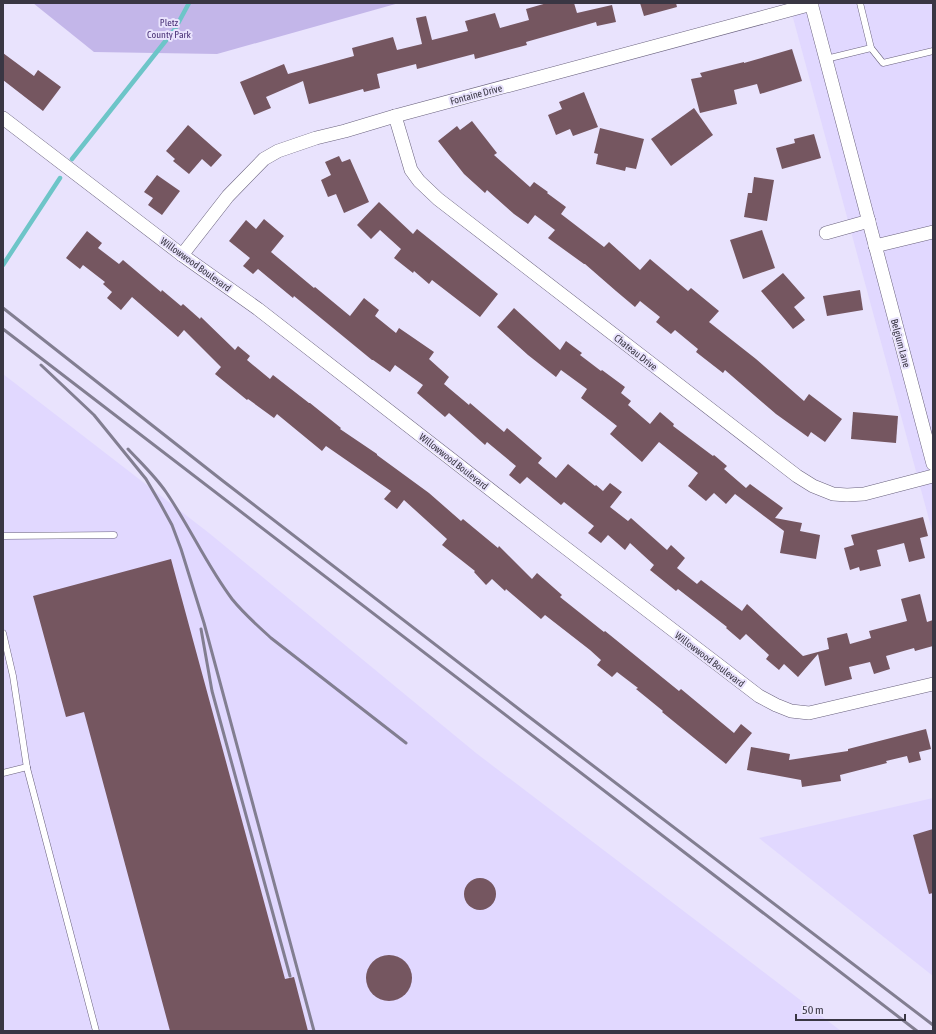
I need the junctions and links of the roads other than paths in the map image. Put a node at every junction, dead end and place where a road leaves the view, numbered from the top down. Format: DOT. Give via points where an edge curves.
graph roads {
  1 [pos="812,3"];
  2 [pos="860,3"];
  3 [pos="871,48"];
  4 [pos="933,51"];
  5 [pos="826,59"];
  6 [pos="395,116"];
  7 [pos="3,118"];
  8 [pos="869,221"];
  9 [pos="933,232"];
  10 [pos="826,233"];
  11 [pos="876,246"];
  12 [pos="182,255"];
  13 [pos="933,464"];
  14 [pos="933,476"];
  15 [pos="114,535"];
  16 [pos="3,536"];
  17 [pos="3,634"];
  18 [pos="933,684"];
  19 [pos="27,767"];
  20 [pos="3,773"];
  21 [pos="96,1031"];
  1 -- 5 [label="street, Belgium Lane"];
  1 -- 6 [label="street, Fontaine Drive"];
  2 -- 3 [label="lane"];
  3 -- 4 [label="lane" via="883,63"];
  3 -- 5 [label="lane"];
  5 -- 8 [label="street, Belgium Lane"];
  6 -- 12 [label="street, Fontaine Drive" via="316,138 278,151 264,159 228,196"];
  6 -- 14 [label="street, Chateau Drive" via="411,170 438,199 797,476 820,489 847,495 864,494"];
  7 -- 12 [label="street, Willowwood Boulevard"];
  8 -- 10 [label="street"];
  8 -- 11 [label="street, Belgium Lane"];
  9 -- 11 [label="street"];
  11 -- 13 [label="street, Belgium Lane"];
  12 -- 18 [label="street, Willowwood Boulevard" via="258,309 759,696 792,711 809,713"];
  15 -- 16 [label="lane"];
  17 -- 19 [label="lane" via="13,676"];
  19 -- 20 [label="lane"];
  19 -- 21 [label="lane"];
}
